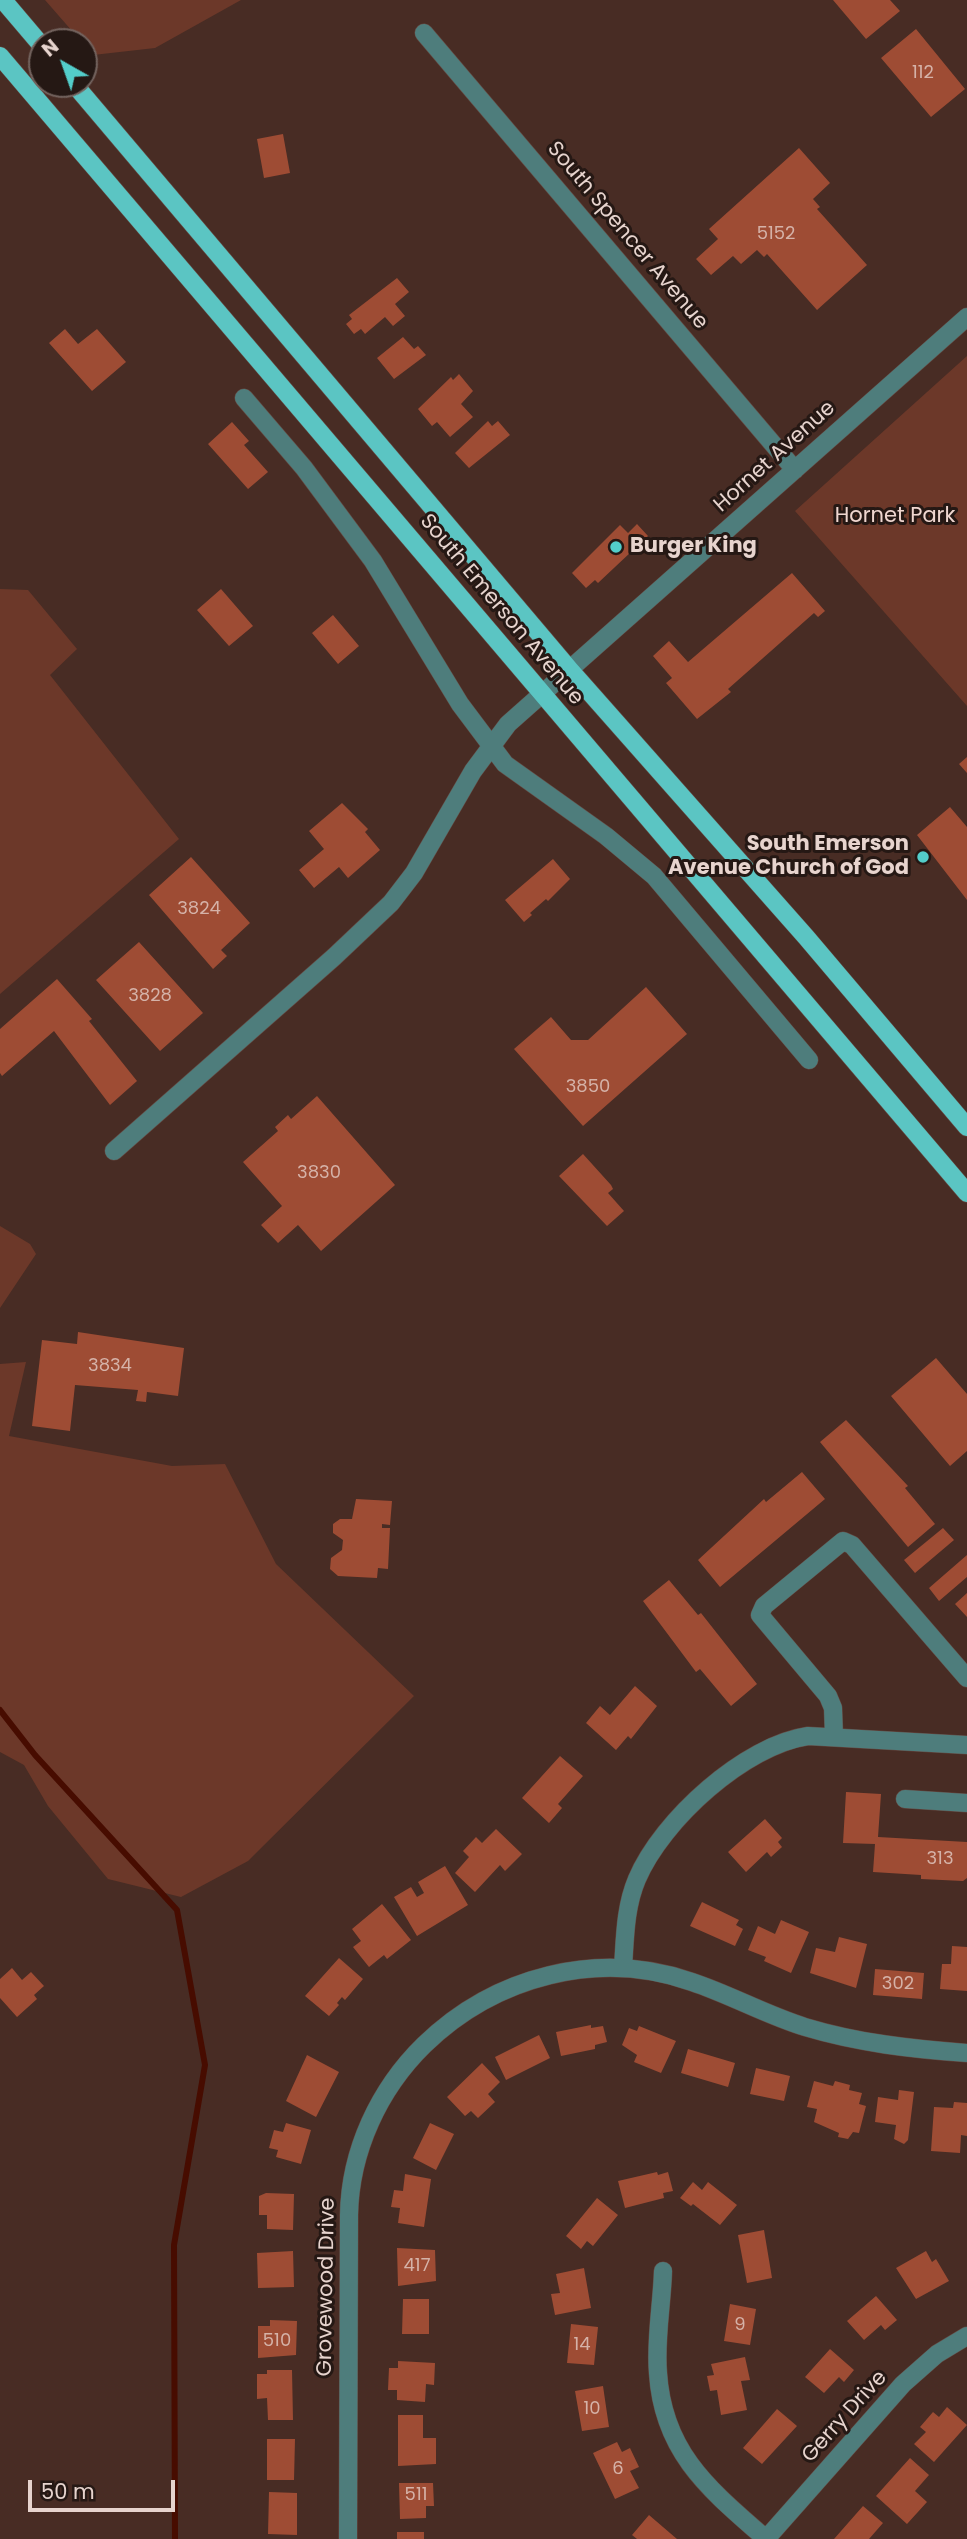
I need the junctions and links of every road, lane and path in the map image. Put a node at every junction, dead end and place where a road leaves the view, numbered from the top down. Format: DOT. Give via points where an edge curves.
graph roads {
  1 [pos="3,0"];
  2 [pos="28,29"];
  3 [pos="424,33"];
  4 [pos="0,56"];
  5 [pos="86,98"];
  6 [pos="967,317"];
  7 [pos="244,398"];
  8 [pos="795,470"];
  9 [pos="570,670"];
  10 [pos="543,694"];
  11 [pos="491,746"];
  12 [pos="809,1060"];
  13 [pos="967,1127"];
  14 [pos="114,1151"];
  15 [pos="967,1193"];
  16 [pos="967,1678"];
  17 [pos="834,1736"];
  18 [pos="967,1745"];
  19 [pos="905,1799"];
  20 [pos="967,1803"];
  21 [pos="623,1968"];
  22 [pos="967,2053"];
  23 [pos="663,2271"];
  24 [pos="967,2336"];
  25 [pos="348,2539"];
  26 [pos="766,2539"];
  1 -- 2 [label="main road"];
  3 -- 8 [label="street, South Spencer Avenue"];
  4 -- 10 [label="main road, South Emerson Avenue"];
  5 -- 9 [label="main road, South Emerson Avenue"];
  6 -- 8 [label="street, Hornet Avenue"];
  7 -- 11 [label="street" via="304,468 373,561 460,704"];
  8 -- 9 [label="street, Hornet Avenue"];
  9 -- 10 [label="street, Hornet Avenue"];
  9 -- 13 [label="main road, South Emerson Avenue" via="806,936"];
  10 -- 11 [label="street, Hornet Avenue" via="508,724"];
  10 -- 15 [label="main road, South Emerson Avenue"];
  11 -- 12 [label="street" via="513,772 606,836 660,882"];
  11 -- 14 [label="street, Hornet Avenue" via="391,903"];
  16 -- 17 [label="street" via="852,1545 843,1541 764,1606 760,1615 828,1696"];
  17 -- 18 [label="street"];
  17 -- 21 [label="street" via="787,1739 756,1753 671,1826 637,1880 626,1924"];
  19 -- 20 [label="street"];
  21 -- 22 [label="street, Grovewood Drive" via="694,1982 770,2015 839,2036 902,2048"];
  21 -- 25 [label="street, Grovewood Drive" via="548,1975 503,1990 462,2012 403,2067 369,2123 349,2205"];
  23 -- 26 [label="street" via="658,2374 670,2429 699,2478"];
  24 -- 26 [label="street, Gerry Drive" via="937,2354 903,2384"];
}
